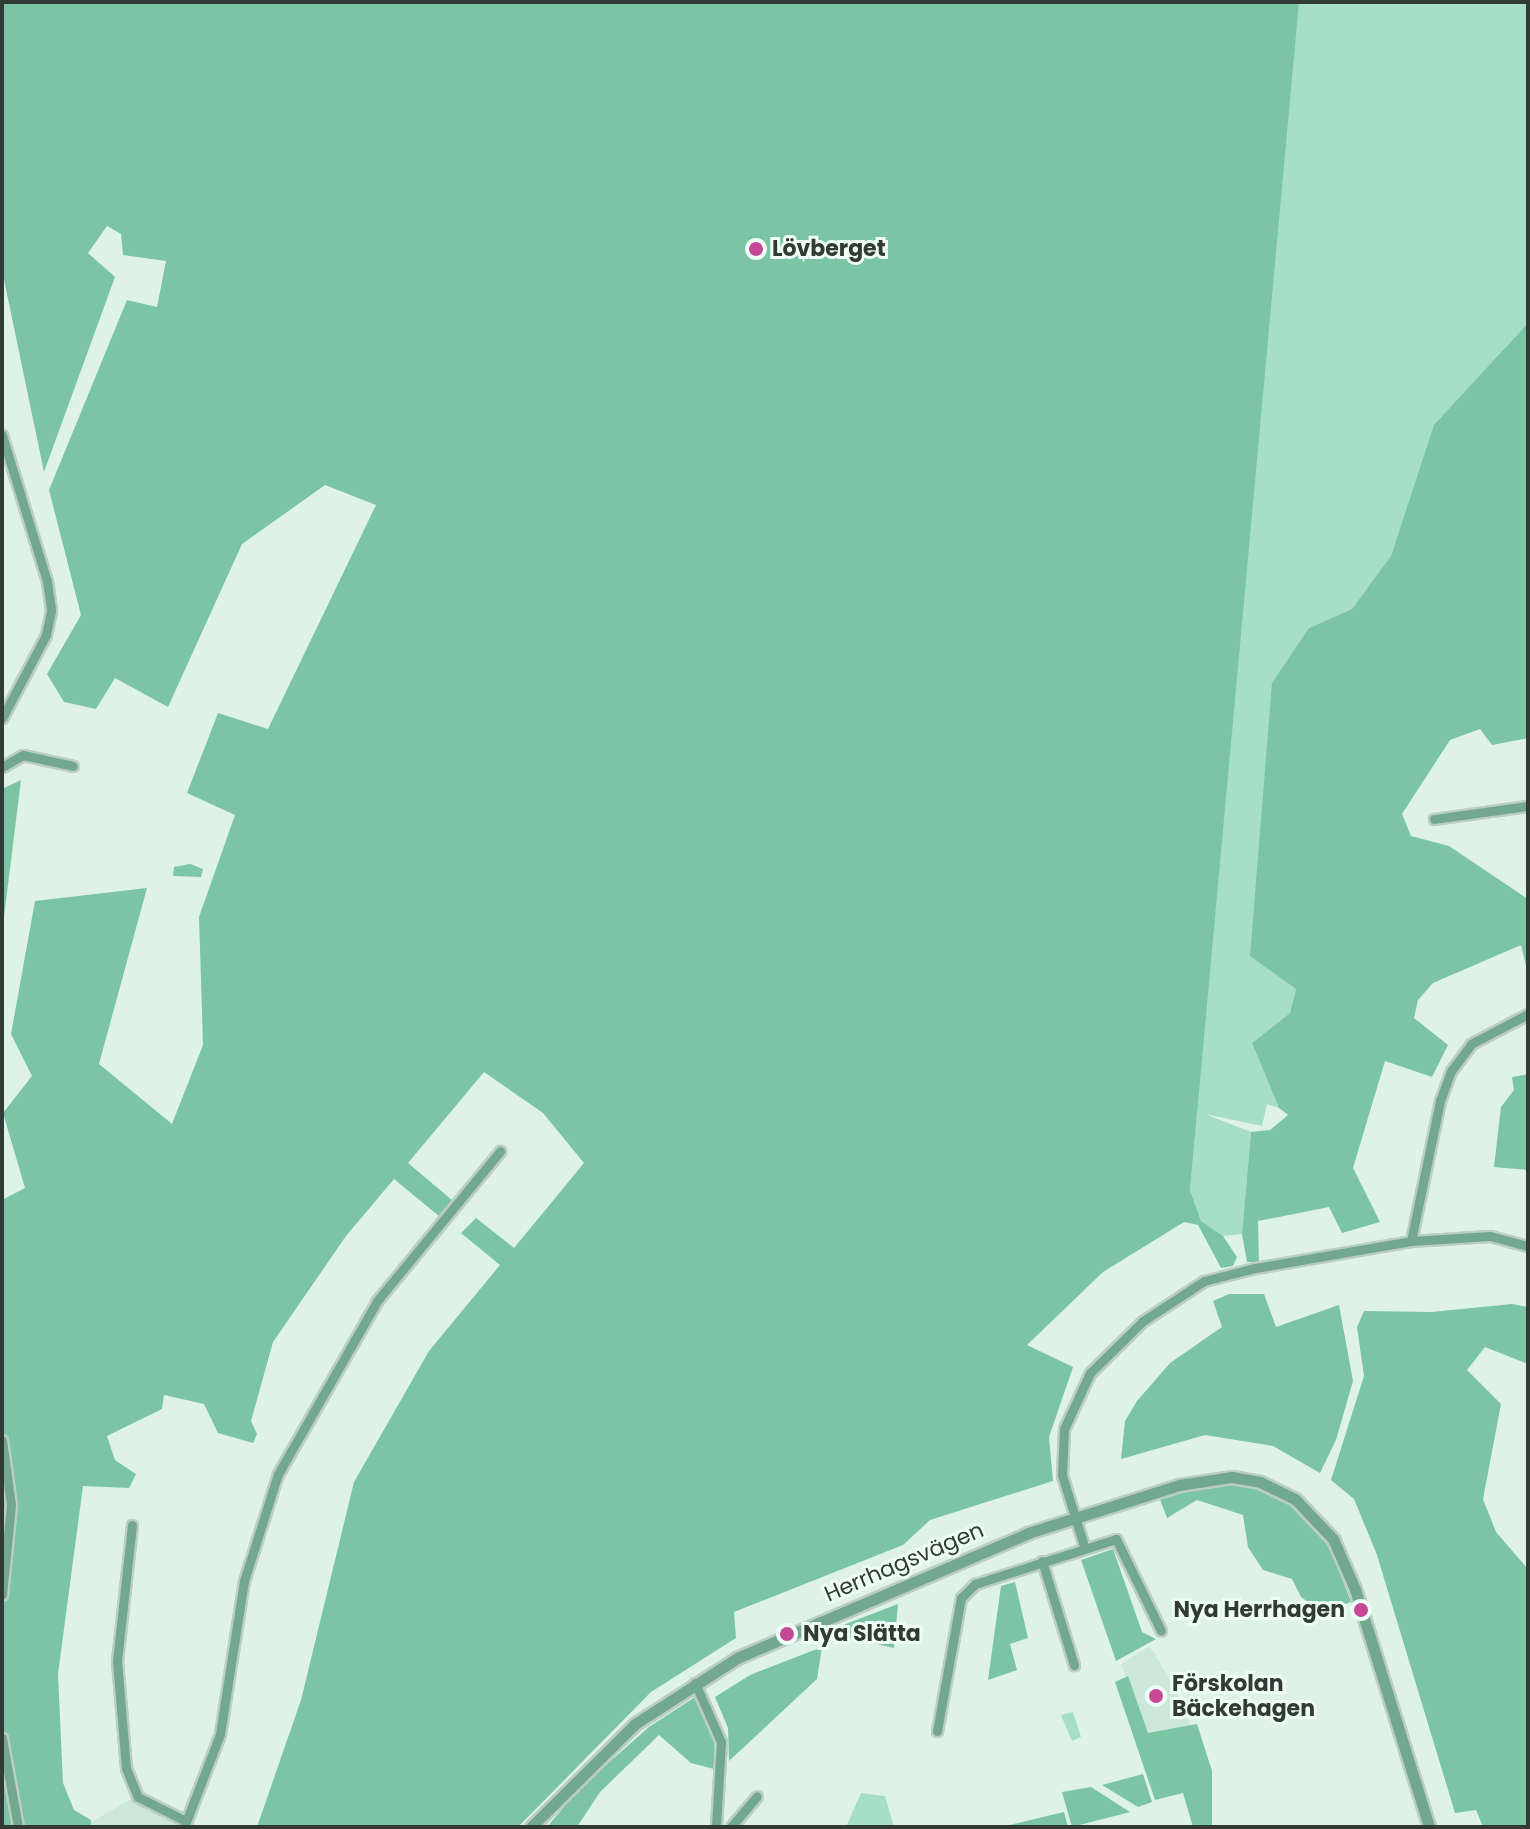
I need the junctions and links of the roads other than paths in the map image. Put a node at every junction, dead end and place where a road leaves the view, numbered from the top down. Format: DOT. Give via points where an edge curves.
graph roads {
  1 [pos="2,435"];
  2 [pos="2,718"];
  3 [pos="73,766"];
  4 [pos="2,767"];
  5 [pos="1528,806"];
  6 [pos="1434,819"];
  7 [pos="1528,1014"];
  8 [pos="500,1151"];
  9 [pos="1411,1241"];
  10 [pos="1528,1246"];
  11 [pos="2,1440"];
  12 [pos="1072,1519"];
  13 [pos="132,1525"];
  14 [pos="1084,1546"];
  15 [pos="1042,1561"];
  16 [pos="2,1595"];
  17 [pos="1161,1631"];
  18 [pos="1074,1665"];
  19 [pos="695,1683"];
  20 [pos="937,1731"];
  21 [pos="2,1738"];
  22 [pos="757,1796"];
  23 [pos="185,1824"];
  24 [pos="18,1827"];
  25 [pos="531,1827"];
  26 [pos="716,1827"];
  27 [pos="731,1827"];
  28 [pos="1429,1827"];
  1 -- 2 [label="street" via="47,581 51,611 46,635"];
  3 -- 4 [label="street" via="23,755"];
  5 -- 6 [label="street"];
  7 -- 9 [label="street" via="1471,1044 1451,1071"];
  8 -- 23 [label="street" via="377,1301 278,1474 244,1581 220,1734"];
  9 -- 10 [label="street" via="1490,1236"];
  9 -- 12 [label="street" via="1221,1275 1143,1321 1100,1360 1076,1396 1062,1438"];
  11 -- 16 [label="street" via="11,1505"];
  12 -- 14 [label="street"];
  12 -- 19 [label="street, Herrhagsvägen" via="836,1612"];
  12 -- 28 [label="street, Herrhagsvägen" via="1179,1485 1223,1477 1260,1482 1305,1507 1327,1529 1349,1571"];
  13 -- 23 [label="street" via="117,1661 126,1768 138,1797"];
  14 -- 15 [label="street"];
  14 -- 17 [label="street" via="1116,1539"];
  15 -- 18 [label="street"];
  15 -- 20 [label="street" via="965,1591"];
  19 -- 25 [label="street, Herrhagsvägen" via="598,1756"];
  19 -- 26 [label="street" via="721,1742"];
  21 -- 24 [label="street"];
  22 -- 27 [label="street"];
}
